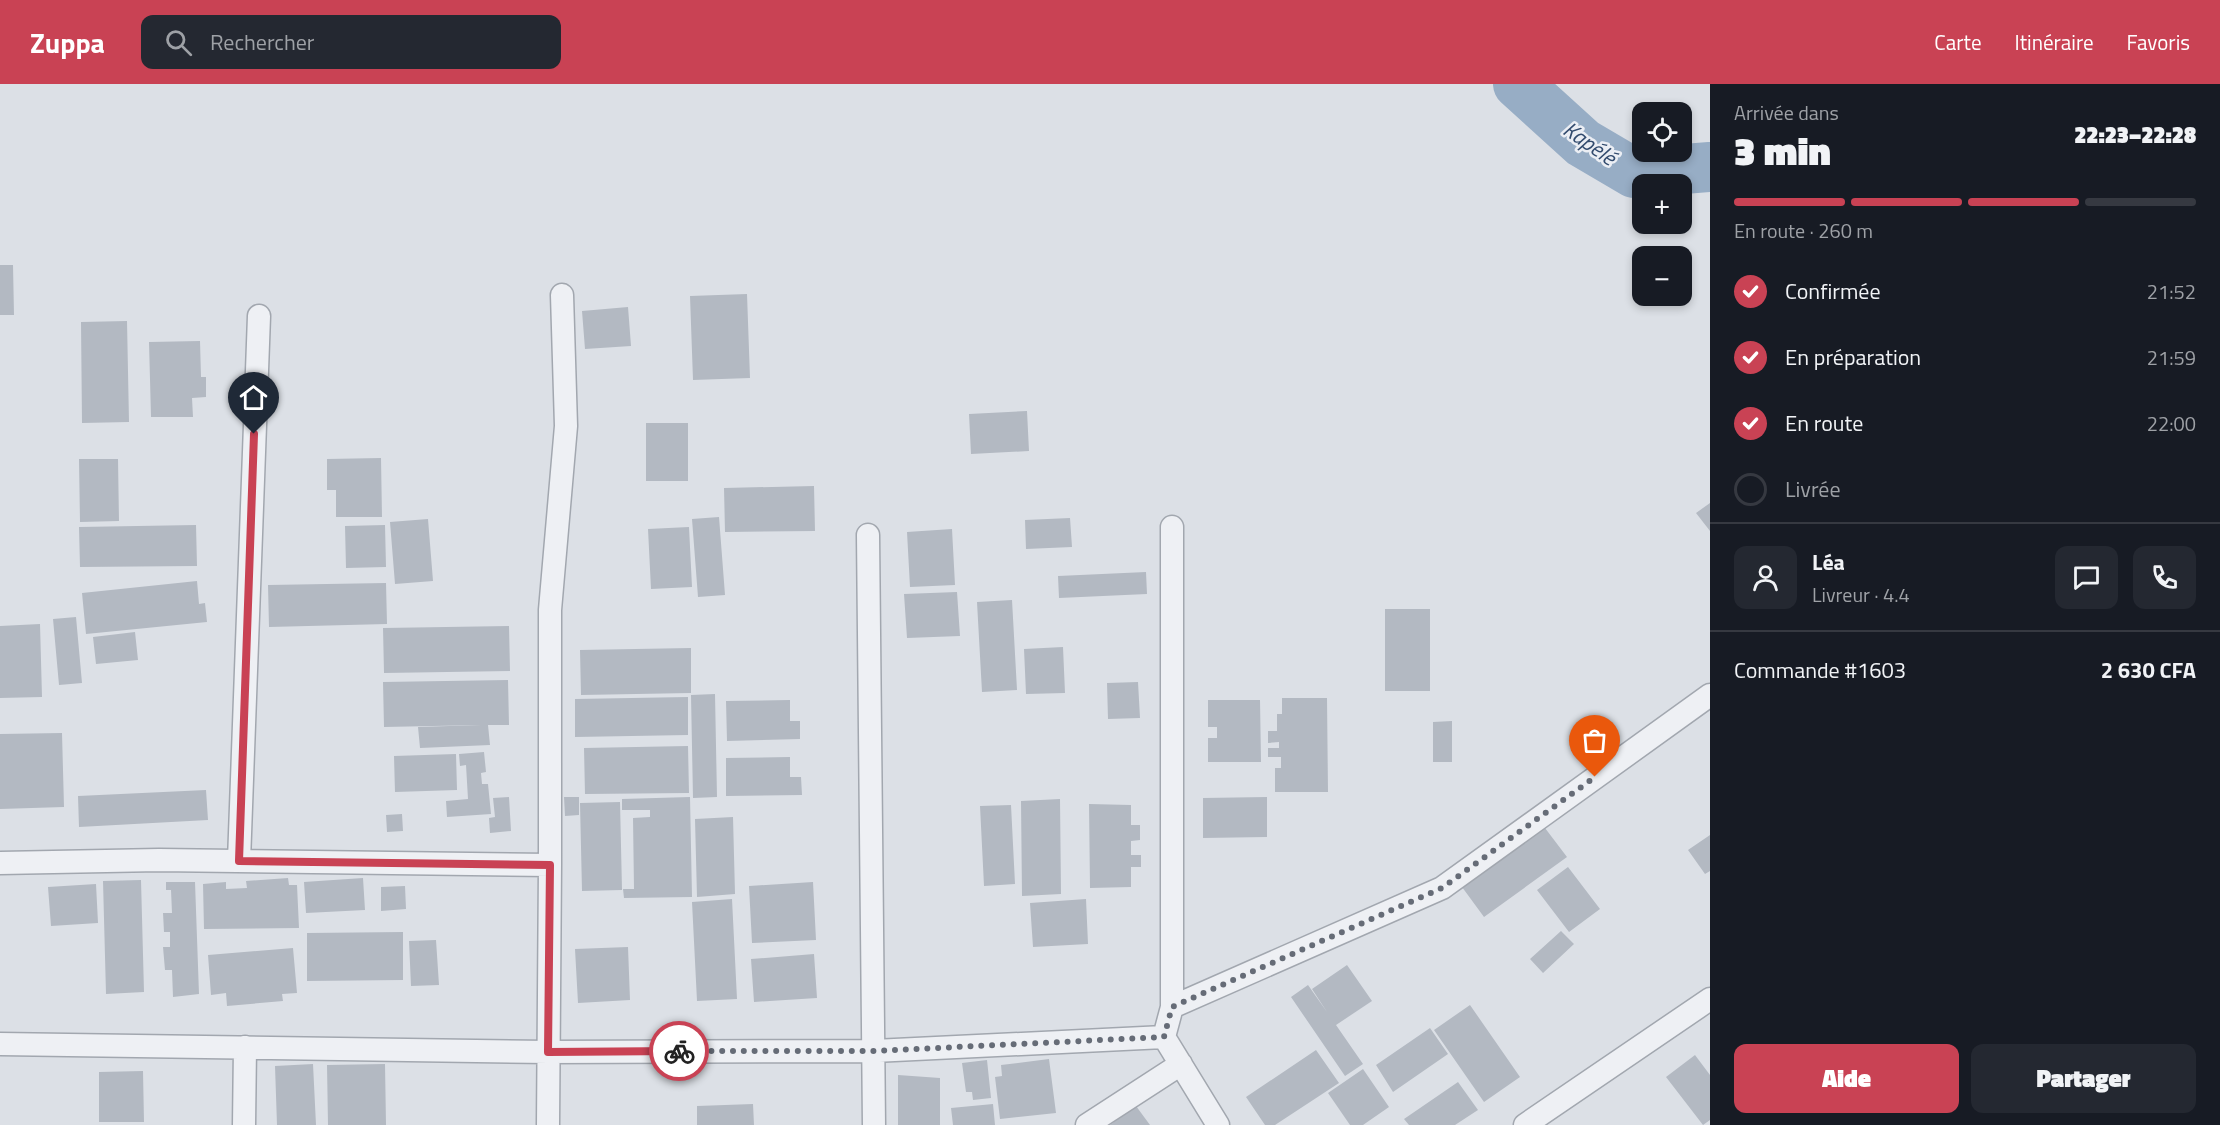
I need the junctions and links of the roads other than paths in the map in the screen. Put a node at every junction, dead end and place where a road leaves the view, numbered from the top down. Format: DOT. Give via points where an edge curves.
graph roads {
  1 [pos="562,295"];
  2 [pos="259,316"];
  3 [pos="1172,527"];
  4 [pos="868,535"];
  5 [pos="1710,695"];
  6 [pos="239,861"];
  7 [pos="0,863"];
  8 [pos="550,865"];
  9 [pos="1710,999"];
  10 [pos="1172,1007"];
  11 [pos="1164,1037"];
  12 [pos="0,1044"];
  13 [pos="245,1047"];
  14 [pos="874,1051"];
  15 [pos="548,1052"];
  16 [pos="1181,1064"];
  17 [pos="244,1125"];
  18 [pos="548,1125"];
  19 [pos="874,1125"];
  20 [pos="1087,1125"];
  21 [pos="1218,1125"];
  22 [pos="1525,1125"];
  1 -- 8 [label="street" via="566,426 550,610"];
  2 -- 6 [label="street"];
  3 -- 10 [label="street"];
  4 -- 14 [label="street"];
  5 -- 10 [label="street" via="1442,888"];
  6 -- 7 [label="street"];
  6 -- 8 [label="street"];
  8 -- 15 [label="street"];
  9 -- 22 [label="street"];
  10 -- 11 [label="street"];
  11 -- 14 [label="street"];
  11 -- 16 [label="street"];
  12 -- 13 [label="street"];
  13 -- 15 [label="street"];
  13 -- 17 [label="street"];
  14 -- 15 [label="street"];
  14 -- 19 [label="street"];
  15 -- 18 [label="street"];
  16 -- 20 [label="street"];
  16 -- 21 [label="street"];
}
